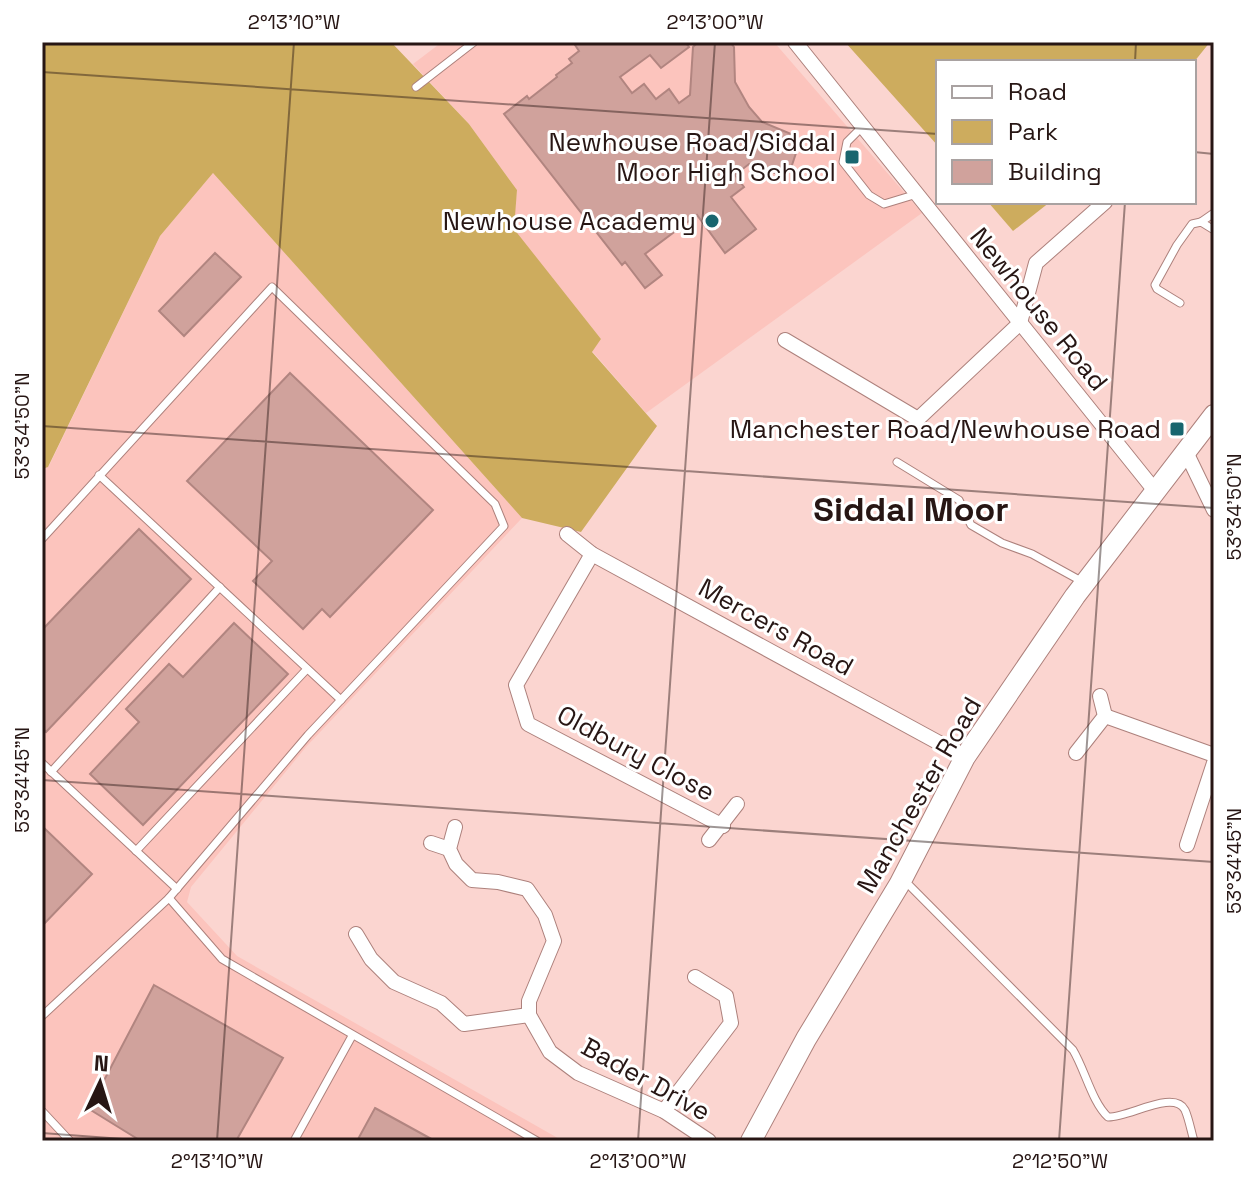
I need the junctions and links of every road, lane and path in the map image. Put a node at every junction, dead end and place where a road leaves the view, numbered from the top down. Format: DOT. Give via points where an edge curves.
graph roads {
  1 [pos="474,42"];
  2 [pos="795,42"];
  3 [pos="416,87"];
  4 [pos="863,126"];
  5 [pos="917,194"];
  6 [pos="1103,204"];
  7 [pos="1214,213"];
  8 [pos="1201,222"];
  9 [pos="1214,230"];
  10 [pos="1180,303"];
  11 [pos="1020,323"];
  12 [pos="785,340"];
  13 [pos="1214,415"];
  14 [pos="1186,452"];
  15 [pos="897,462"];
  16 [pos="99,475"];
  17 [pos="1156,492"];
  18 [pos="1214,510"];
  19 [pos="567,534"];
  20 [pos="42,539"];
  21 [pos="592,554"];
  22 [pos="1085,583"];
  23 [pos="220,587"];
  24 [pos="307,669"];
  25 [pos="1100,696"];
  26 [pos="341,700"];
  27 [pos="1105,716"];
  28 [pos="1076,753"];
  29 [pos="1214,755"];
  30 [pos="965,757"];
  31 [pos="42,763"];
  32 [pos="1214,763"];
  33 [pos="51,772"];
  34 [pos="737,804"];
  35 [pos="723,826"];
  36 [pos="455,827"];
  37 [pos="709,840"];
  38 [pos="431,843"];
  39 [pos="1187,845"];
  40 [pos="449,849"];
  41 [pos="136,851"];
  42 [pos="901,881"];
  43 [pos="177,889"];
  44 [pos="169,898"];
  45 [pos="356,934"];
  46 [pos="695,977"];
  47 [pos="529,1015"];
  48 [pos="42,1016"];
  49 [pos="352,1036"];
  50 [pos="42,1111"];
  51 [pos="664,1111"];
  52 [pos="70,1141"];
  53 [pos="294,1141"];
  54 [pos="537,1141"];
  55 [pos="709,1141"];
  56 [pos="751,1141"];
  57 [pos="1194,1141"];
  1 -- 3 [label="lane"];
  2 -- 4 [label="street, Newhouse Road"];
  4 -- 5 [label="street, Newhouse Road"];
  4 -- 5 [label="lane" via="847,142 843,162 869,195 884,204"];
  5 -- 11 [label="street, Newhouse Road"];
  6 -- 11 [label="street" via="1036,263"];
  7 -- 8 [label="lane"];
  8 -- 9 [label="lane"];
  8 -- 10 [label="lane" via="1189,226 1155,285"];
  11 -- 12 [label="street" via="918,419"];
  11 -- 17 [label="street, Newhouse Road"];
  13 -- 14 [label="main road, Manchester Road"];
  14 -- 17 [label="main road, Manchester Road"];
  14 -- 18 [label="street"];
  15 -- 22 [label="lane" via="959,500 971,525"];
  16 -- 20 [label="lane"];
  16 -- 23 [label="lane"];
  16 -- 26 [label="lane" via="272,287 495,504 504,526"];
  17 -- 22 [label="main road, Manchester Road"];
  19 -- 21 [label="street, Mercers Road"];
  21 -- 30 [label="street, Mercers Road"];
  21 -- 35 [label="street, Oldbury Close" via="516,685 528,724"];
  22 -- 30 [label="main road, Manchester Road"];
  23 -- 24 [label="lane"];
  23 -- 33 [label="lane"];
  24 -- 26 [label="lane"];
  24 -- 41 [label="lane"];
  25 -- 27 [label="street"];
  26 -- 43 [label="lane"];
  27 -- 28 [label="street"];
  27 -- 29 [label="street"];
  30 -- 42 [label="main road, Manchester Road"];
  31 -- 33 [label="lane"];
  32 -- 39 [label="street"];
  33 -- 41 [label="lane"];
  34 -- 35 [label="street"];
  35 -- 37 [label="street"];
  36 -- 40 [label="street"];
  38 -- 40 [label="street"];
  40 -- 47 [label="street" via="472,880 527,889 545,915 554,941 529,1001"];
  41 -- 43 [label="lane"];
  42 -- 56 [label="main road, Manchester Road"];
  42 -- 57 [label="lane" via="1073,1050 1100,1111 1118,1118 1170,1100 1184,1109"];
  43 -- 44 [label="lane"];
  44 -- 48 [label="lane"];
  44 -- 49 [label="lane" via="222,959"];
  45 -- 47 [label="street" via="394,982 441,1003 464,1024"];
  46 -- 51 [label="street" via="726,996 731,1023"];
  47 -- 51 [label="street, Bader Drive" via="550,1052 578,1073"];
  49 -- 53 [label="lane"];
  49 -- 54 [label="lane"];
  50 -- 52 [label="lane"];
  51 -- 55 [label="street, Bader Drive"];
}
